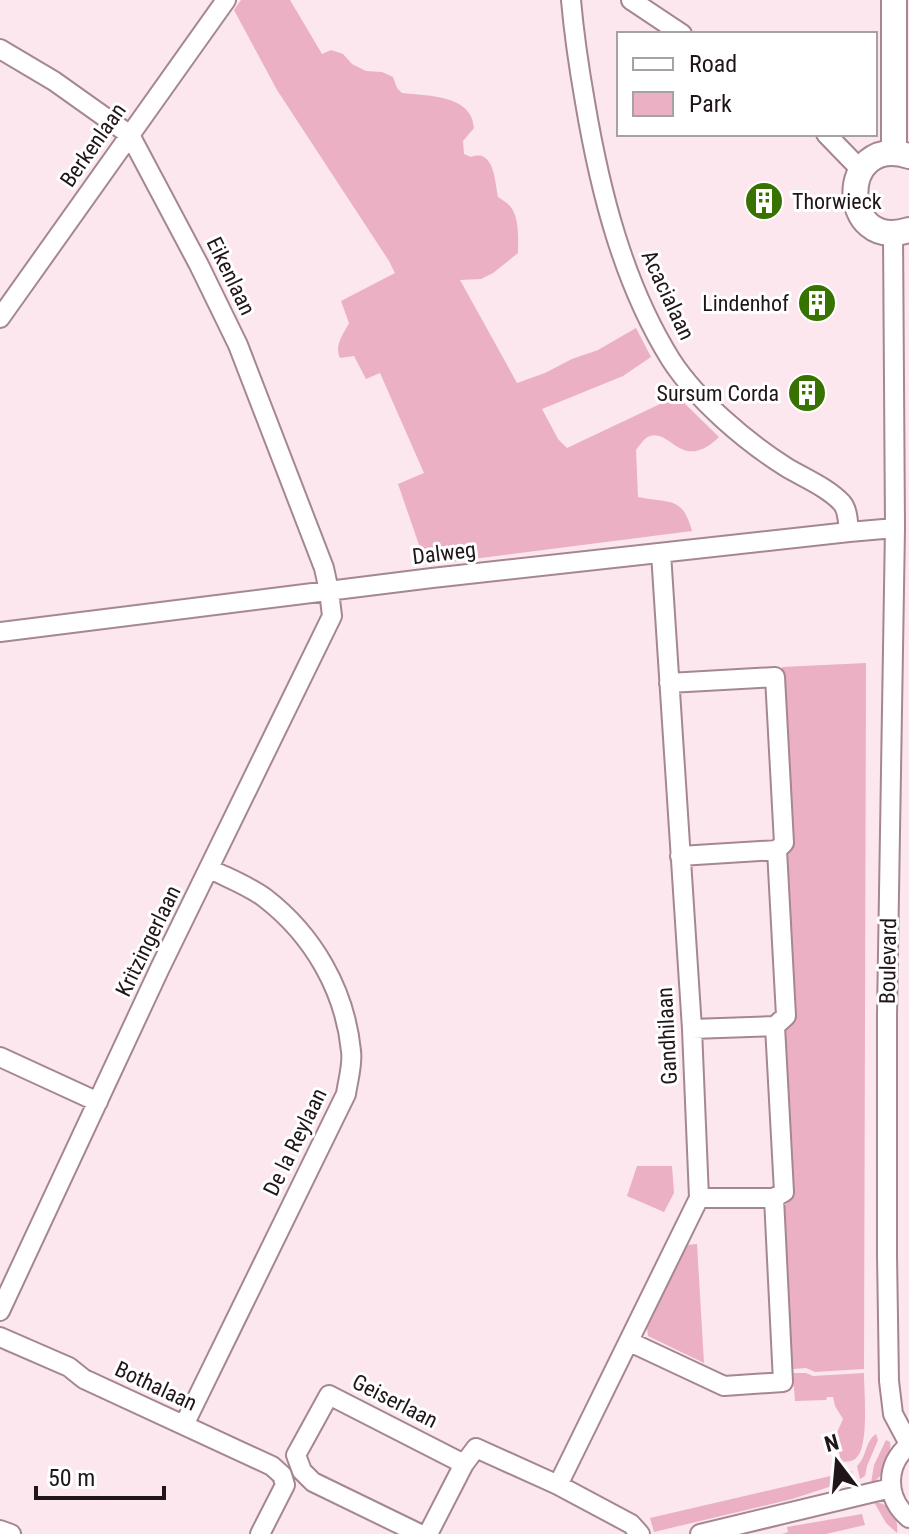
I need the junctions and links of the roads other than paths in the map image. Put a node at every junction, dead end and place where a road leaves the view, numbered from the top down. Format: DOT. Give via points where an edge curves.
graph roads {
  1 [pos="226,0"];
  2 [pos="571,0"];
  3 [pos="631,0"];
  4 [pos="894,0"];
  5 [pos="679,32"];
  6 [pos="0,49"];
  7 [pos="130,135"];
  8 [pos="828,136"];
  9 [pos="901,154"];
  10 [pos="861,170"];
  11 [pos="901,232"];
  12 [pos="0,318"];
  13 [pos="895,528"];
  14 [pos="849,532"];
  15 [pos="661,553"];
  16 [pos="329,591"];
  17 [pos="0,632"];
  18 [pos="669,683"];
  19 [pos="777,850"];
  20 [pos="680,856"];
  21 [pos="210,869"];
  22 [pos="775,1026"];
  23 [pos="692,1029"];
  24 [pos="0,1057"];
  25 [pos="98,1102"];
  26 [pos="699,1198"];
  27 [pos="774,1198"];
  28 [pos="0,1311"];
  29 [pos="0,1337"];
  30 [pos="630,1342"];
  31 [pos="184,1425"];
  32 [pos="909,1444"];
  33 [pos="464,1464"];
  34 [pos="558,1485"];
  35 [pos="891,1488"];
  36 [pos="909,1518"];
  37 [pos="0,1530"];
  38 [pos="11,1534"];
  39 [pos="260,1534"];
  40 [pos="420,1534"];
  41 [pos="428,1534"];
  42 [pos="640,1534"];
  43 [pos="700,1534"];
  1 -- 7 [label="street, Berkenlaan"];
  2 -- 14 [label="street, Acacialaan" via="594,154 638,297 672,361 715,414 833,495 845,508"];
  3 -- 5 [label="street"];
  4 -- 9 [label="street"];
  6 -- 7 [label="street, Eikenlaan"];
  7 -- 12 [label="street, Berkenlaan"];
  7 -- 16 [label="street, Eikenlaan" via="238,345"];
  8 -- 10 [label="street"];
  9 -- 10 [label="street" via="875,157"];
  10 -- 11 [label="street" via="854,190 858,210 871,226"];
  11 -- 13 [label="street, Boulevard"];
  13 -- 14 [label="street, Dalweg"];
  13 -- 32 [label="street, Boulevard" via="887,1286 893,1414"];
  14 -- 15 [label="street, Dalweg"];
  15 -- 16 [label="street, Dalweg"];
  15 -- 18 [label="street, Gandhilaan"];
  16 -- 17 [label="street, Dalweg"];
  16 -- 21 [label="street, Kritzingerlaan" via="332,616"];
  18 -- 19 [label="street" via="775,677 784,843"];
  18 -- 20 [label="street, Gandhilaan"];
  19 -- 20 [label="street"];
  19 -- 22 [label="street" via="786,1016"];
  20 -- 23 [label="street, Gandhilaan"];
  21 -- 25 [label="street, Kritzingerlaan"];
  21 -- 31 [label="street, De la Reylaan" via="263,897 300,930 334,986 352,1054 346,1094"];
  22 -- 23 [label="street"];
  22 -- 27 [label="street" via="784,1192"];
  23 -- 26 [label="street, Gandhilaan"];
  24 -- 25 [label="street"];
  25 -- 28 [label="street, Kritzingerlaan"];
  26 -- 27 [label="street"];
  26 -- 30 [label="street, Gandhilaan"];
  27 -- 30 [label="street" via="783,1382 724,1386"];
  29 -- 31 [label="street, Bothalaan"];
  30 -- 34 [label="street, Gandhilaan"];
  31 -- 39 [label="street, Bothalaan" via="282,1475 285,1485"];
  32 -- 35 [label="street" via="891,1471"];
  33 -- 34 [label="street" via="476,1448"];
  33 -- 40 [label="street, Geiserlaan" via="329,1395 296,1455 302,1471 313,1482"];
  33 -- 41 [label="street"];
  34 -- 42 [label="street"];
  35 -- 36 [label="street" via="895,1503"];
  35 -- 43 [label="street"];
  37 -- 38 [label="street"];
}
